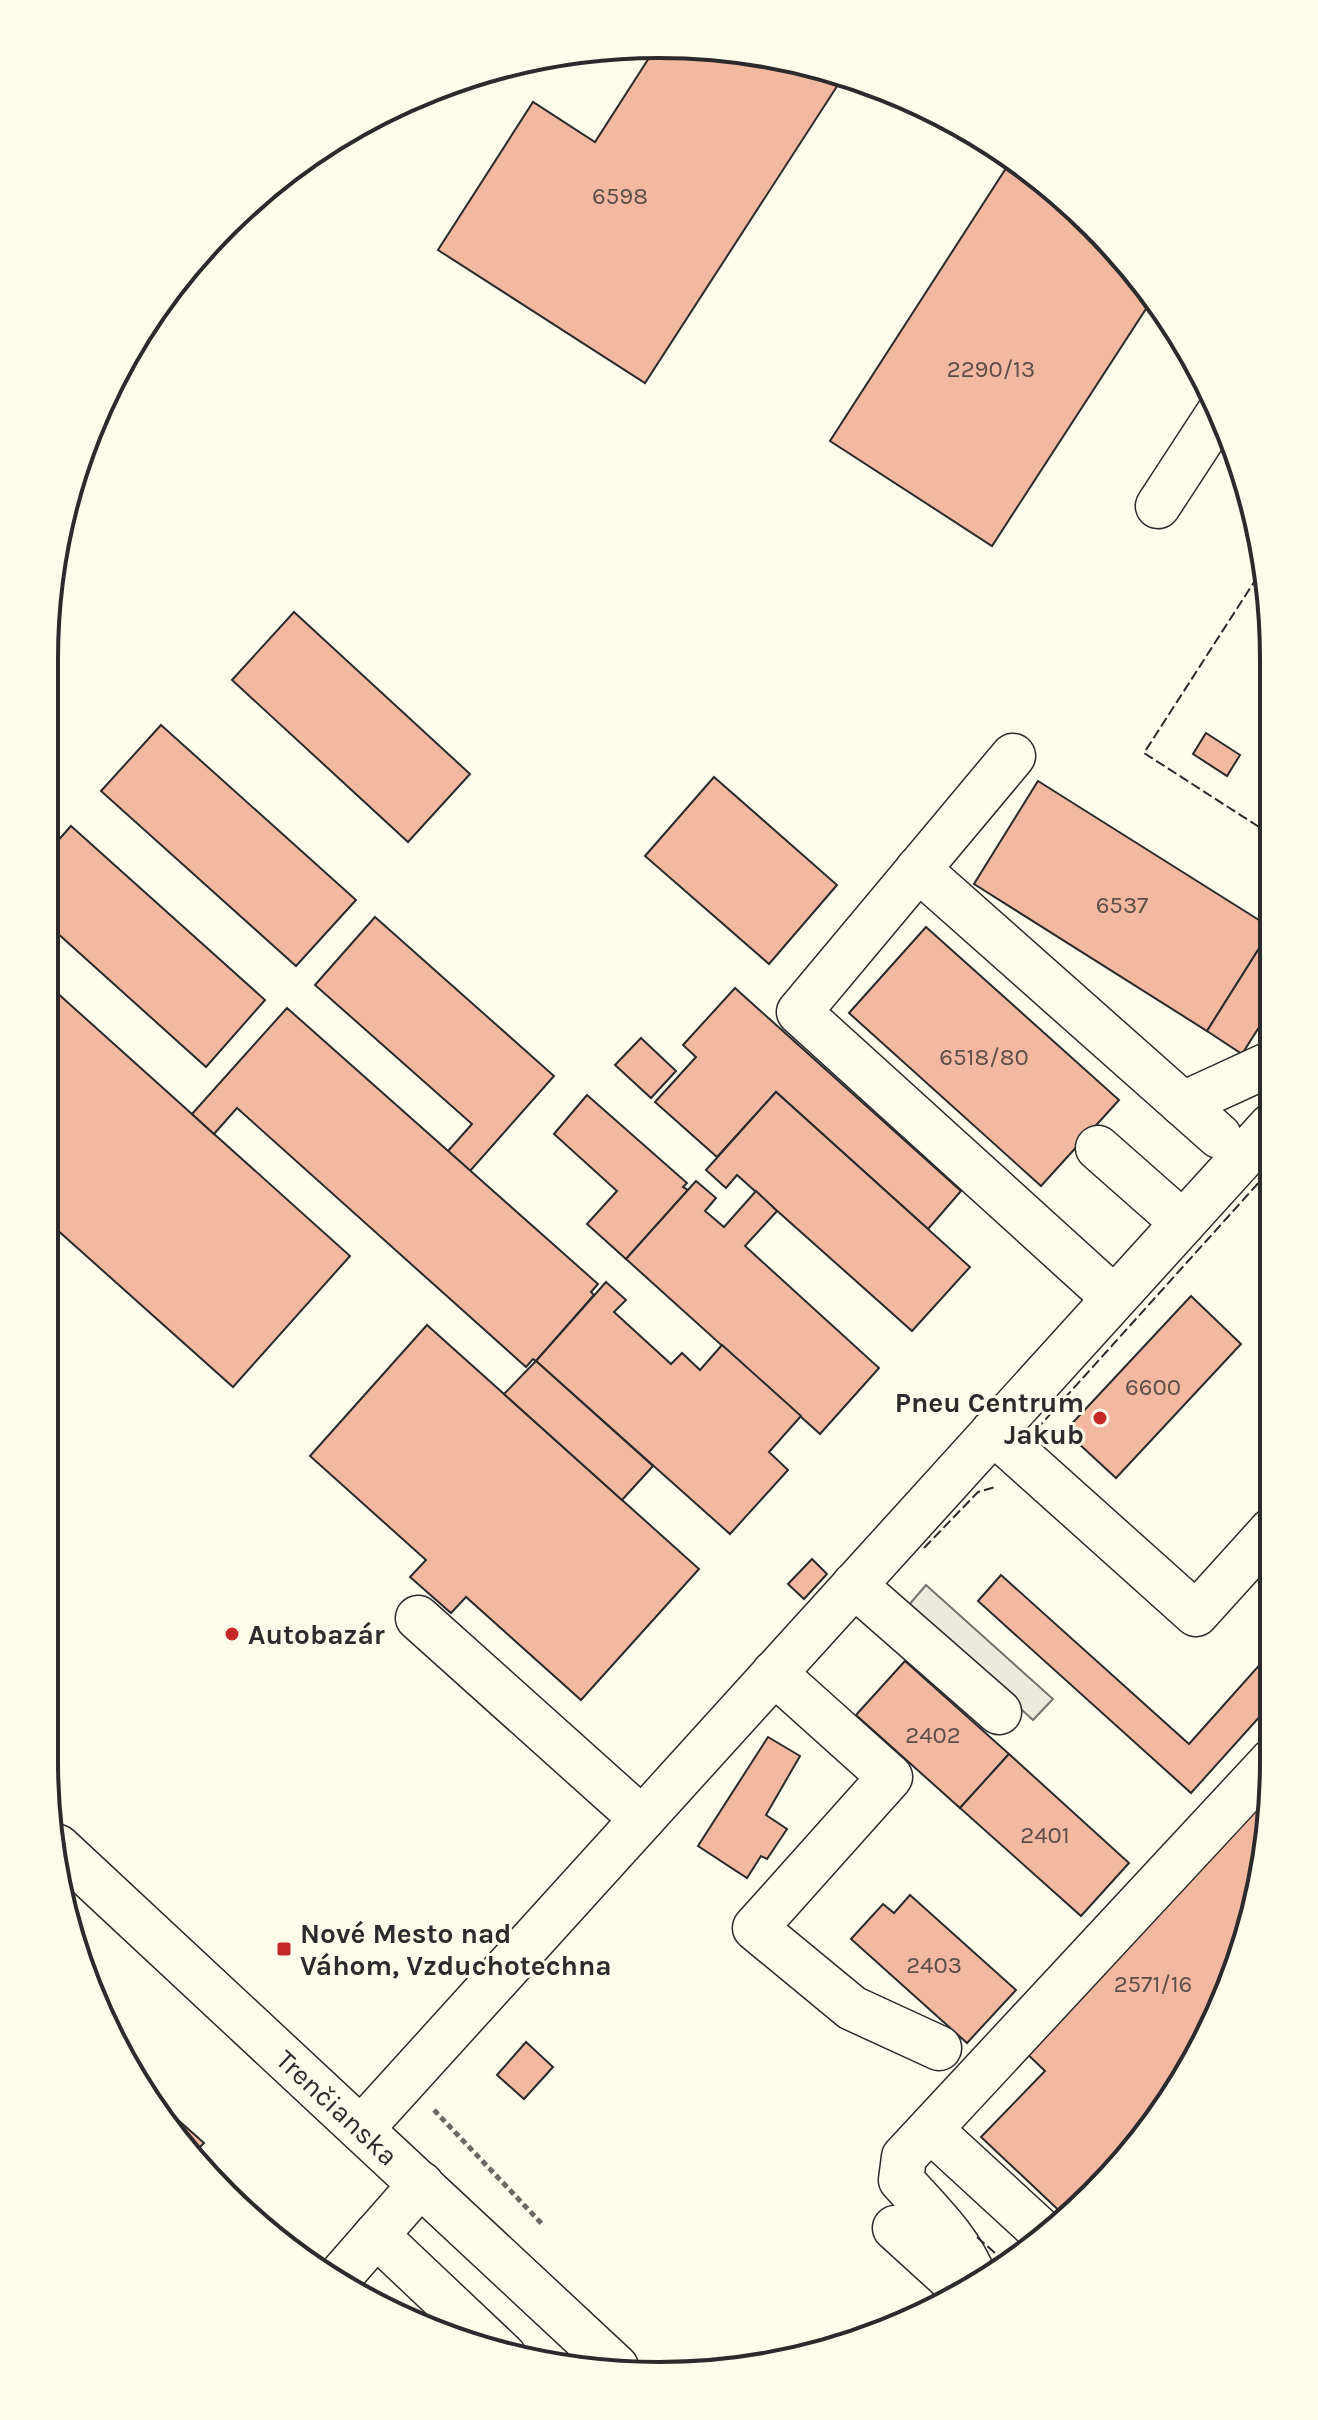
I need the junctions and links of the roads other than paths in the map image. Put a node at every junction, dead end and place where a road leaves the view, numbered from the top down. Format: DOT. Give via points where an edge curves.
graph roads {
  1 [pos="1212,424"];
  2 [pos="1158,506"];
  3 [pos="1013,756"];
  4 [pos="918,869"];
  5 [pos="1260,1069"];
  6 [pos="1183,1104"];
  7 [pos="1219,1136"];
  8 [pos="1260,1138"];
  9 [pos="1098,1148"];
  10 [pos="1183,1223"];
  11 [pos="1114,1298"];
  12 [pos="993,1432"];
  13 [pos="1260,1543"];
  14 [pos="854,1585"];
  15 [pos="418,1618"];
  16 [pos="774,1673"];
  17 [pos="999,1712"];
  18 [pos="1260,1774"];
  19 [pos="642,1819"];
  20 [pos="66,1854"];
  21 [pos="939,2048"];
  22 [pos="361,2129"];
  23 [pos="946,2144"];
  24 [pos="421,2184"];
  25 [pos="895,2228"];
  26 [pos="1037,2228"];
  27 [pos="376,2235"];
  28 [pos="344,2272"];
  29 [pos="973,2273"];
  30 [pos="956,2283"];
  31 [pos="482,2335"];
  32 [pos="608,2360"];
  1 -- 2 [label="main road"];
  3 -- 4 [label="main road"];
  4 -- 6 [label="main road"];
  4 -- 11 [label="main road" via="799,1012"];
  5 -- 6 [label="main road"];
  6 -- 7 [label="main road"];
  8 -- 10 [label="main road"];
  9 -- 10 [label="main road"];
  10 -- 11 [label="main road"];
  11 -- 12 [label="main road"];
  12 -- 13 [label="main road" via="1196,1614"];
  12 -- 14 [label="main road"];
  14 -- 16 [label="main road"];
  14 -- 17 [label="main road"];
  15 -- 19 [label="main road"];
  16 -- 19 [label="main road"];
  16 -- 21 [label="main road" via="890,1777 755,1928 852,2008"];
  18 -- 29 [label="main road" via="904,2157 901,2180 967,2257"];
  19 -- 22 [label="main road"];
  20 -- 22 [label="main road, Trenčianska"];
  22 -- 24 [label="main road, Trenčianska"];
  23 -- 26 [label="main road"];
  24 -- 27 [label="main road"];
  24 -- 32 [label="main road, Trenčianska"];
  25 -- 30 [label="main road"];
  27 -- 28 [label="main road"];
  27 -- 31 [label="main road"];
}
